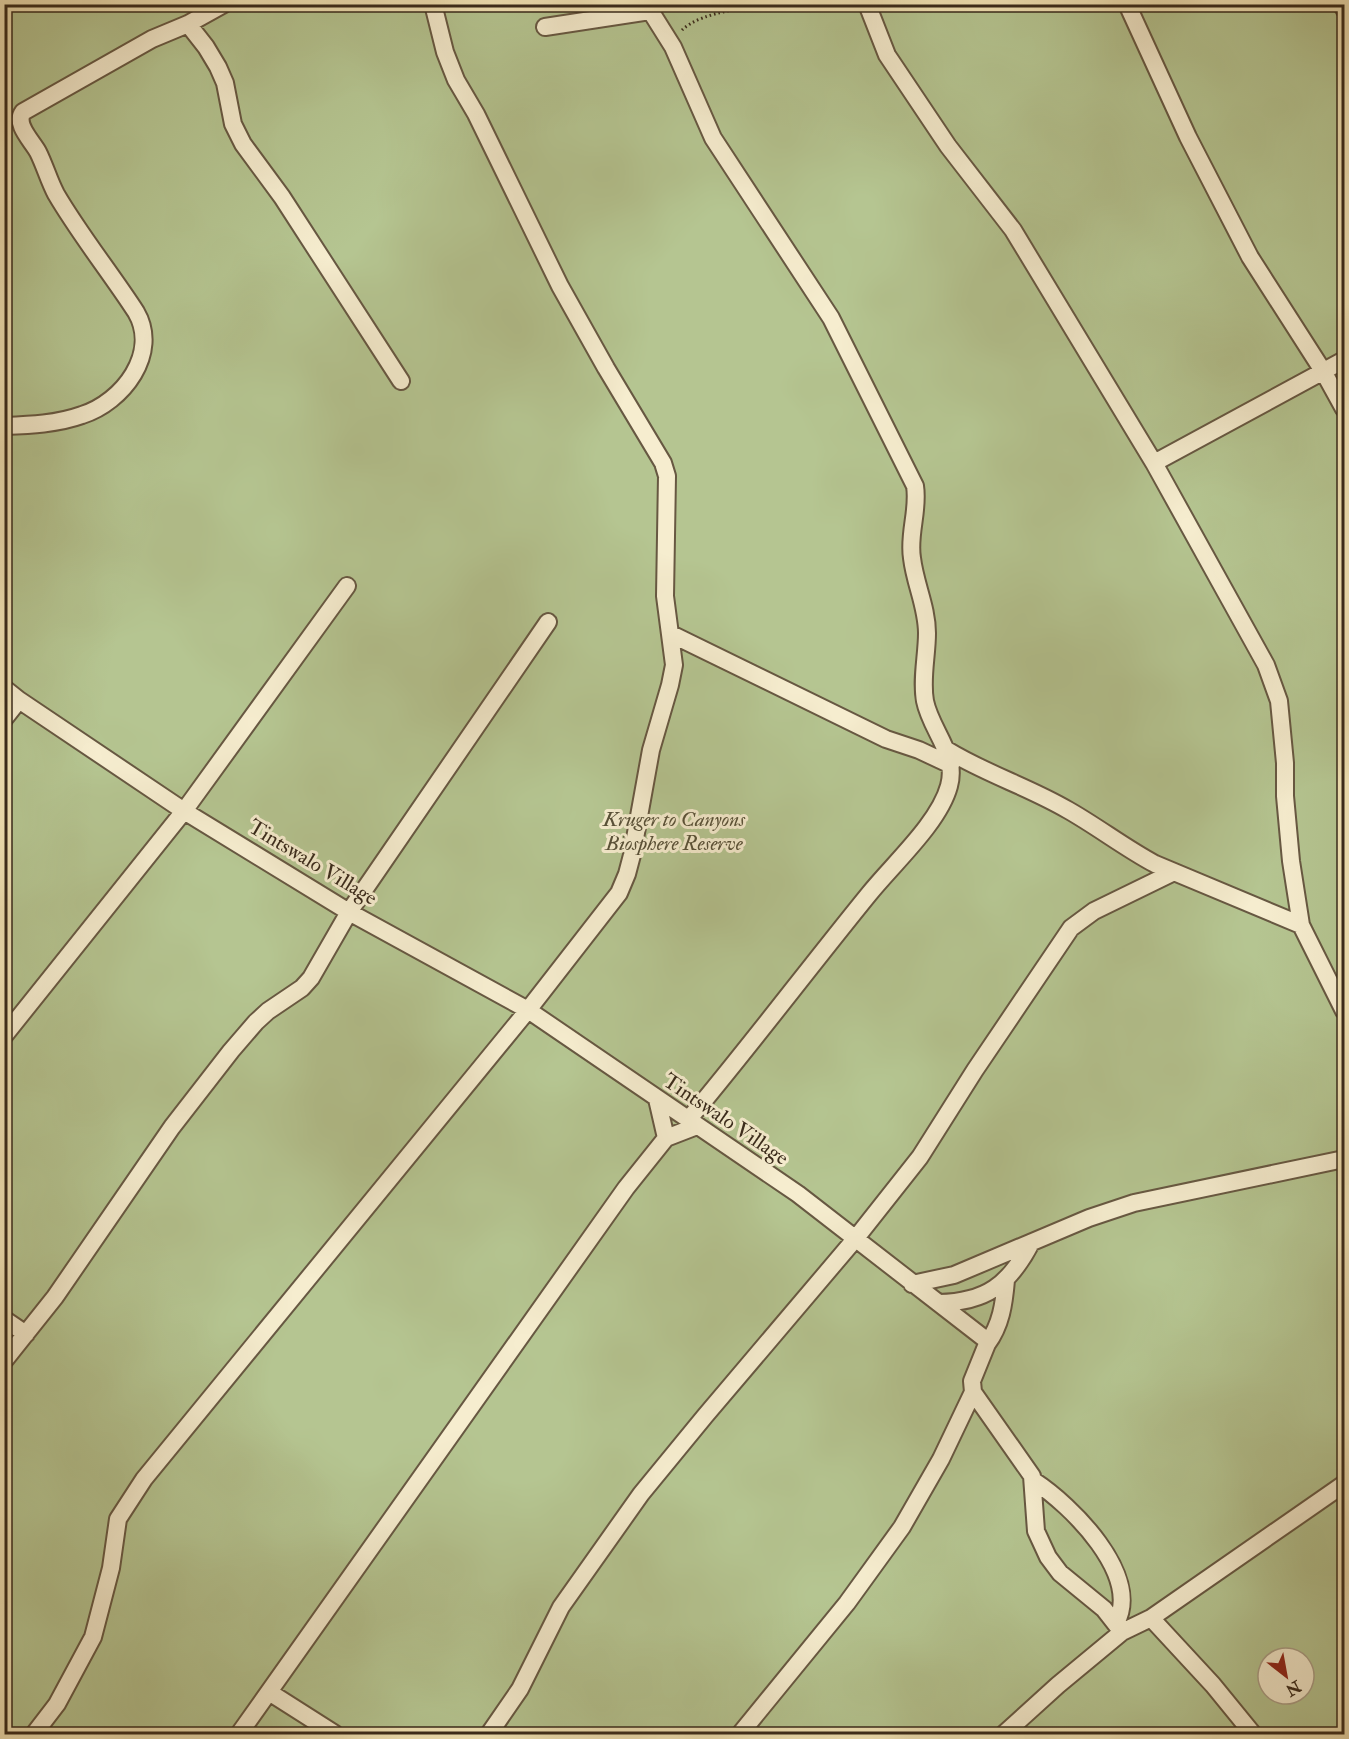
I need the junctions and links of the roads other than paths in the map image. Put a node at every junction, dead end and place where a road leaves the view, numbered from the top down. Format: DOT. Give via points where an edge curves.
graph roads {
  1 [pos="224,4"];
  2 [pos="433,4"];
  3 [pos="867,4"];
  4 [pos="1127,4"];
  5 [pos="1342,4"];
  6 [pos="648,8"];
  7 [pos="1344,9"];
  8 [pos="188,24"];
  9 [pos="545,27"];
  10 [pos="1344,360"];
  11 [pos="1323,372"];
  12 [pos="400,381"];
  13 [pos="1344,409"];
  14 [pos="4,426"];
  15 [pos="1154,463"];
  16 [pos="347,586"];
  17 [pos="548,622"];
  18 [pos="671,634"];
  19 [pos="4,688"];
  20 [pos="19,700"];
  21 [pos="4,718"];
  22 [pos="949,758"];
  23 [pos="184,811"];
  24 [pos="1174,872"];
  25 [pos="349,912"];
  26 [pos="1301,925"];
  27 [pos="528,1010"];
  28 [pos="1344,1011"];
  29 [pos="4,1036"];
  30 [pos="657,1099"];
  31 [pos="692,1123"];
  32 [pos="666,1138"];
  33 [pos="1344,1159"];
  34 [pos="856,1238"];
  35 [pos="1031,1243"];
  36 [pos="1006,1280"];
  37 [pos="912,1284"];
  38 [pos="939,1303"];
  39 [pos="4,1319"];
  40 [pos="26,1334"];
  41 [pos="987,1344"];
  42 [pos="4,1361"];
  43 [pos="973,1392"];
  44 [pos="1034,1481"];
  45 [pos="1344,1484"];
  46 [pos="1150,1618"];
  47 [pos="1119,1628"];
  48 [pos="269,1692"];
  49 [pos="34,1734"];
  50 [pos="239,1734"];
  51 [pos="335,1734"];
  52 [pos="489,1734"];
  53 [pos="740,1734"];
  54 [pos="1004,1734"];
  55 [pos="1253,1734"];
  1 -- 8 [label="street"];
  2 -- 18 [label="street" via="456,80 560,286 663,463 668,488 665,596"];
  3 -- 15 [label="street" via="888,55 948,146 1013,230"];
  4 -- 11 [label="street" via="1188,137 1250,257"];
  5 -- 7 [label="street"];
  6 -- 9 [label="street"];
  6 -- 22 [label="street" via="673,47 713,138 831,318 915,486 911,547 926,615 925,699"];
  8 -- 12 [label="street" via="218,67 233,124 243,144 282,197"];
  8 -- 14 [label="street" via="153,39 20,116 22,128 38,152 56,194 145,331 136,372 106,402 84,415 61,421"];
  10 -- 11 [label="street"];
  11 -- 13 [label="street"];
  11 -- 15 [label="street"];
  15 -- 26 [label="street" via="1266,665 1279,701 1291,861"];
  16 -- 23 [label="street"];
  17 -- 25 [label="street"];
  18 -- 22 [label="street" via="886,739"];
  18 -- 27 [label="street" via="674,665 651,750 627,874 604,915"];
  19 -- 20 [label="street, Tintswalo Village"];
  20 -- 21 [label="street"];
  20 -- 23 [label="street, Tintswalo Village"];
  22 -- 24 [label="street" via="973,765 1069,810 1133,852"];
  22 -- 31 [label="street" via="949,786 928,825 869,894"];
  23 -- 25 [label="street, Tintswalo Village"];
  23 -- 29 [label="street"];
  24 -- 26 [label="street"];
  24 -- 34 [label="street" via="1094,911 1071,928 920,1157"];
  25 -- 27 [label="street, Tintswalo Village"];
  25 -- 40 [label="street" via="307,983 256,1022 172,1127"];
  26 -- 28 [label="street"];
  27 -- 30 [label="street, Tintswalo Village"];
  27 -- 49 [label="street" via="127,1503 117,1523 111,1568 93,1637 57,1704"];
  30 -- 31 [label="street, Tintswalo Village"];
  30 -- 32 [label="street"];
  31 -- 32 [label="street"];
  31 -- 34 [label="street, Tintswalo Village"];
  32 -- 48 [label="street" via="626,1188"];
  33 -- 35 [label="street" via="1134,1203"];
  34 -- 37 [label="street, Tintswalo Village"];
  34 -- 52 [label="street" via="641,1494 561,1607 520,1689"];
  35 -- 36 [label="street"];
  35 -- 37 [label="street" via="954,1275"];
  36 -- 38 [label="street" via="980,1297 961,1303"];
  36 -- 41 [label="street" via="999,1324"];
  37 -- 38 [label="street, Tintswalo Village"];
  38 -- 41 [label="street, Tintswalo Village" via="980,1333"];
  39 -- 40 [label="street"];
  40 -- 42 [label="street"];
  41 -- 43 [label="street" via="972,1381"];
  43 -- 44 [label="street"];
  43 -- 53 [label="street" via="902,1527 847,1603"];
  44 -- 47 [label="street" via="1036,1531 1048,1557"];
  44 -- 47 [label="street" via="1101,1545 1110,1559 1122,1603"];
  45 -- 46 [label="street"];
  46 -- 47 [label="street"];
  46 -- 55 [label="street"];
  47 -- 54 [label="street"];
  48 -- 50 [label="street"];
  48 -- 51 [label="street"];
}
